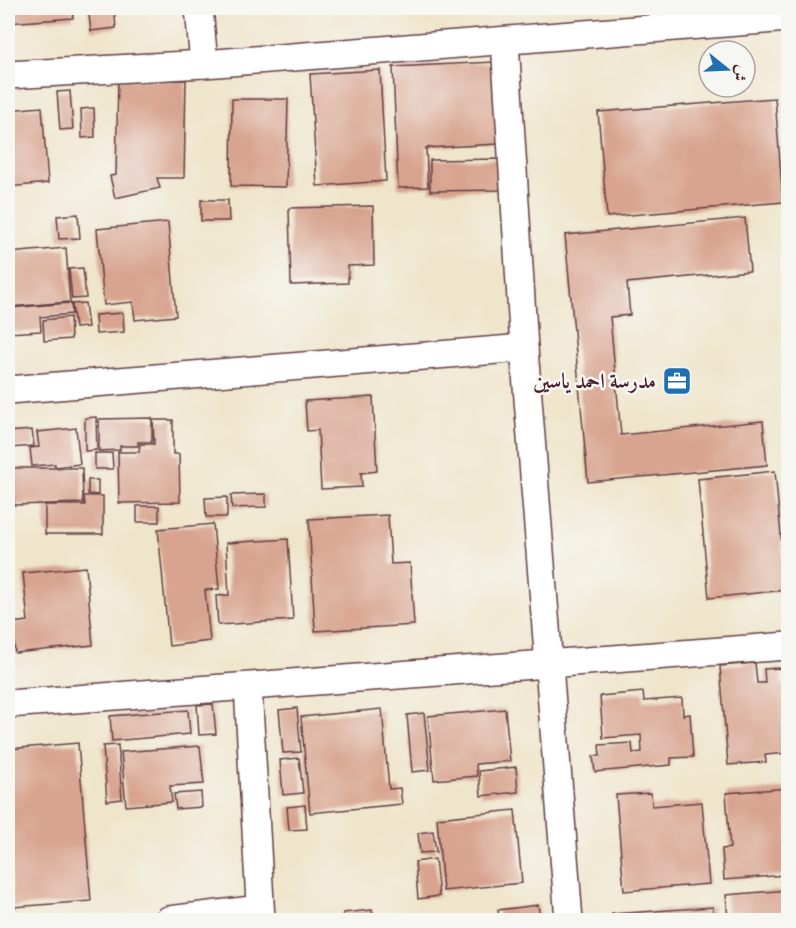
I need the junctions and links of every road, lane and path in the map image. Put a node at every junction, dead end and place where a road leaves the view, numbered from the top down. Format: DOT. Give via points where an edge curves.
graph roads {
  1 [pos="199,8"];
  2 [pos="789,18"];
  3 [pos="505,41"];
  4 [pos="204,64"];
  5 [pos="8,75"];
  6 [pos="524,348"];
  7 [pos="8,390"];
  8 [pos="789,646"];
  9 [pos="548,664"];
  10 [pos="248,687"];
  11 [pos="8,704"];
  12 [pos="260,915"];
  13 [pos="169,921"];
  14 [pos="569,921"];
  1 -- 4 [label="street"];
  2 -- 3 [label="street"];
  3 -- 4 [label="street"];
  3 -- 6 [label="street"];
  4 -- 5 [label="street"];
  6 -- 7 [label="street"];
  6 -- 9 [label="street"];
  8 -- 9 [label="street"];
  9 -- 10 [label="street"];
  9 -- 14 [label="street"];
  10 -- 11 [label="street"];
  10 -- 12 [label="street"];
  12 -- 13 [label="street"];
}
